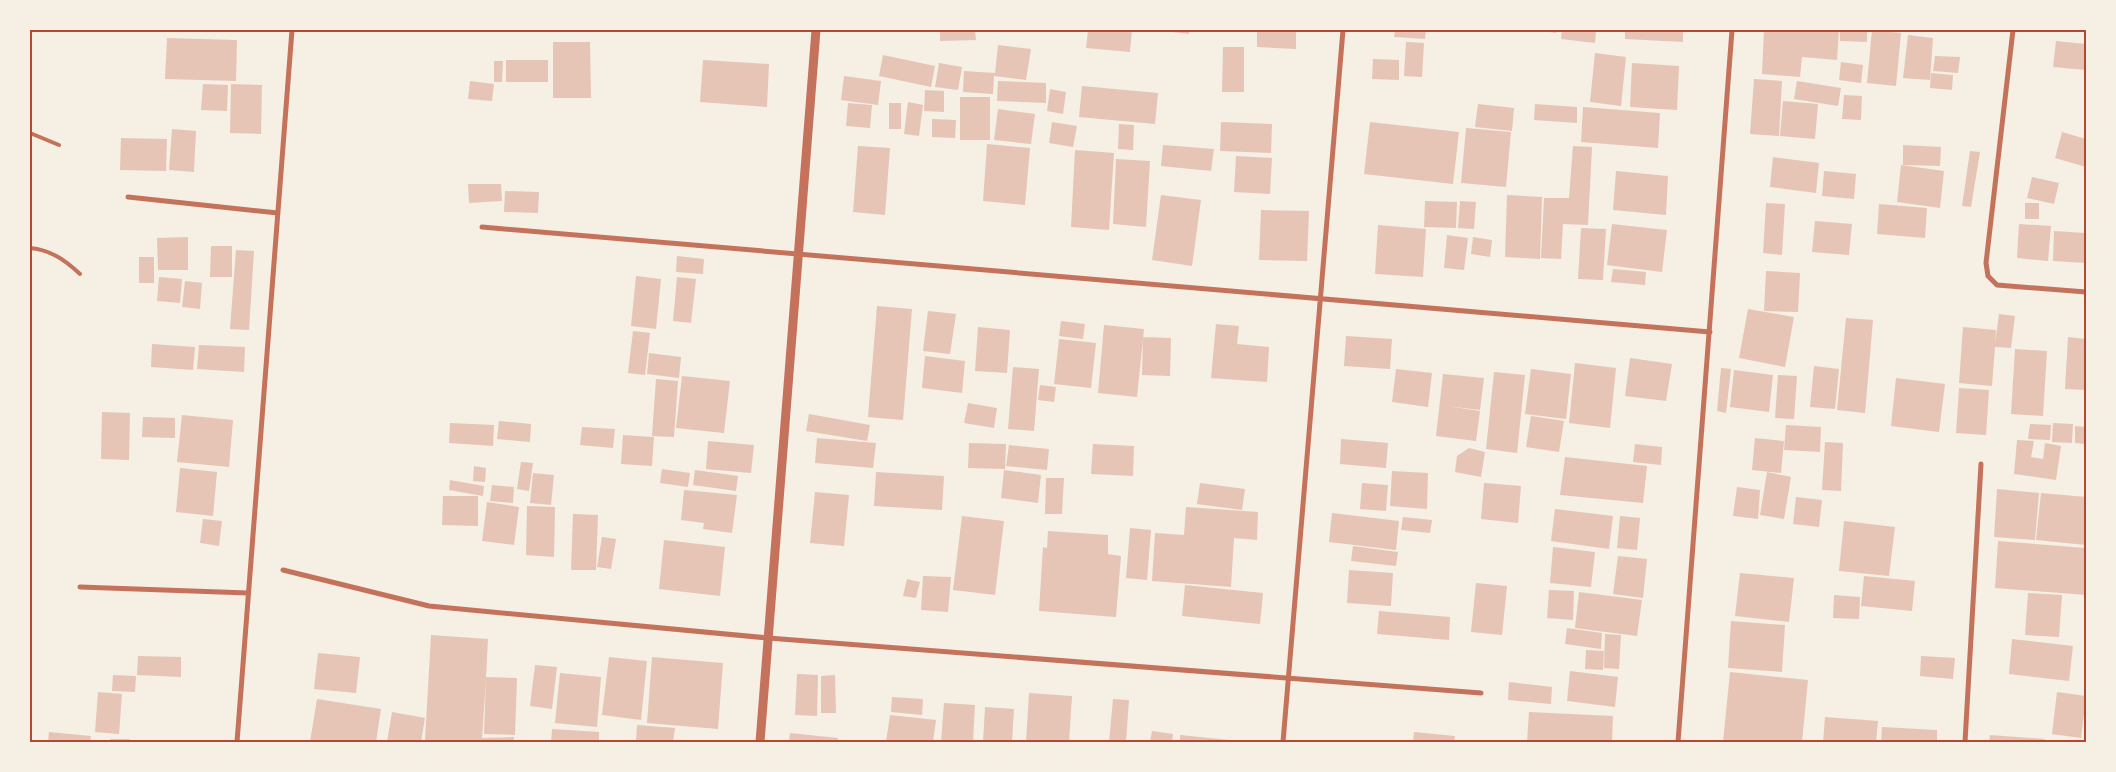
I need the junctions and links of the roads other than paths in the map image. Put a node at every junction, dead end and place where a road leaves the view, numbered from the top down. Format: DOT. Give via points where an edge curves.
graph roads {
  1 [pos="292,30"];
  2 [pos="816,30"];
  3 [pos="1343,30"];
  4 [pos="1732,30"];
  5 [pos="2013,30"];
  6 [pos="30,133"];
  7 [pos="59,145"];
  8 [pos="128,197"];
  9 [pos="278,213"];
  10 [pos="482,227"];
  11 [pos="30,248"];
  12 [pos="799,253"];
  13 [pos="80,274"];
  14 [pos="2086,292"];
  15 [pos="1321,300"];
  16 [pos="1710,332"];
  17 [pos="1981,464"];
  18 [pos="283,570"];
  19 [pos="80,587"];
  20 [pos="248,593"];
  21 [pos="768,638"];
  22 [pos="1290,678"];
  23 [pos="1481,693"];
  24 [pos="236,742"];
  25 [pos="760,742"];
  26 [pos="1284,742"];
  27 [pos="1678,742"];
  28 [pos="1965,742"];
  1 -- 9 [label="street"];
  2 -- 12 [label="street"];
  3 -- 15 [label="street"];
  4 -- 16 [label="street"];
  5 -- 14 [label="street" via="1986,263 1988,276 1997,285"];
  6 -- 7 [label="lane"];
  8 -- 9 [label="street"];
  9 -- 20 [label="street"];
  10 -- 12 [label="street"];
  11 -- 13 [label="lane" via="42,249 63,258"];
  12 -- 15 [label="street"];
  12 -- 21 [label="street"];
  15 -- 16 [label="street"];
  15 -- 22 [label="street"];
  16 -- 27 [label="street"];
  17 -- 28 [label="street"];
  18 -- 21 [label="street" via="429,606"];
  19 -- 20 [label="street"];
  20 -- 24 [label="street"];
  21 -- 22 [label="street"];
  21 -- 25 [label="street"];
  22 -- 23 [label="street"];
  22 -- 26 [label="street"];
}
